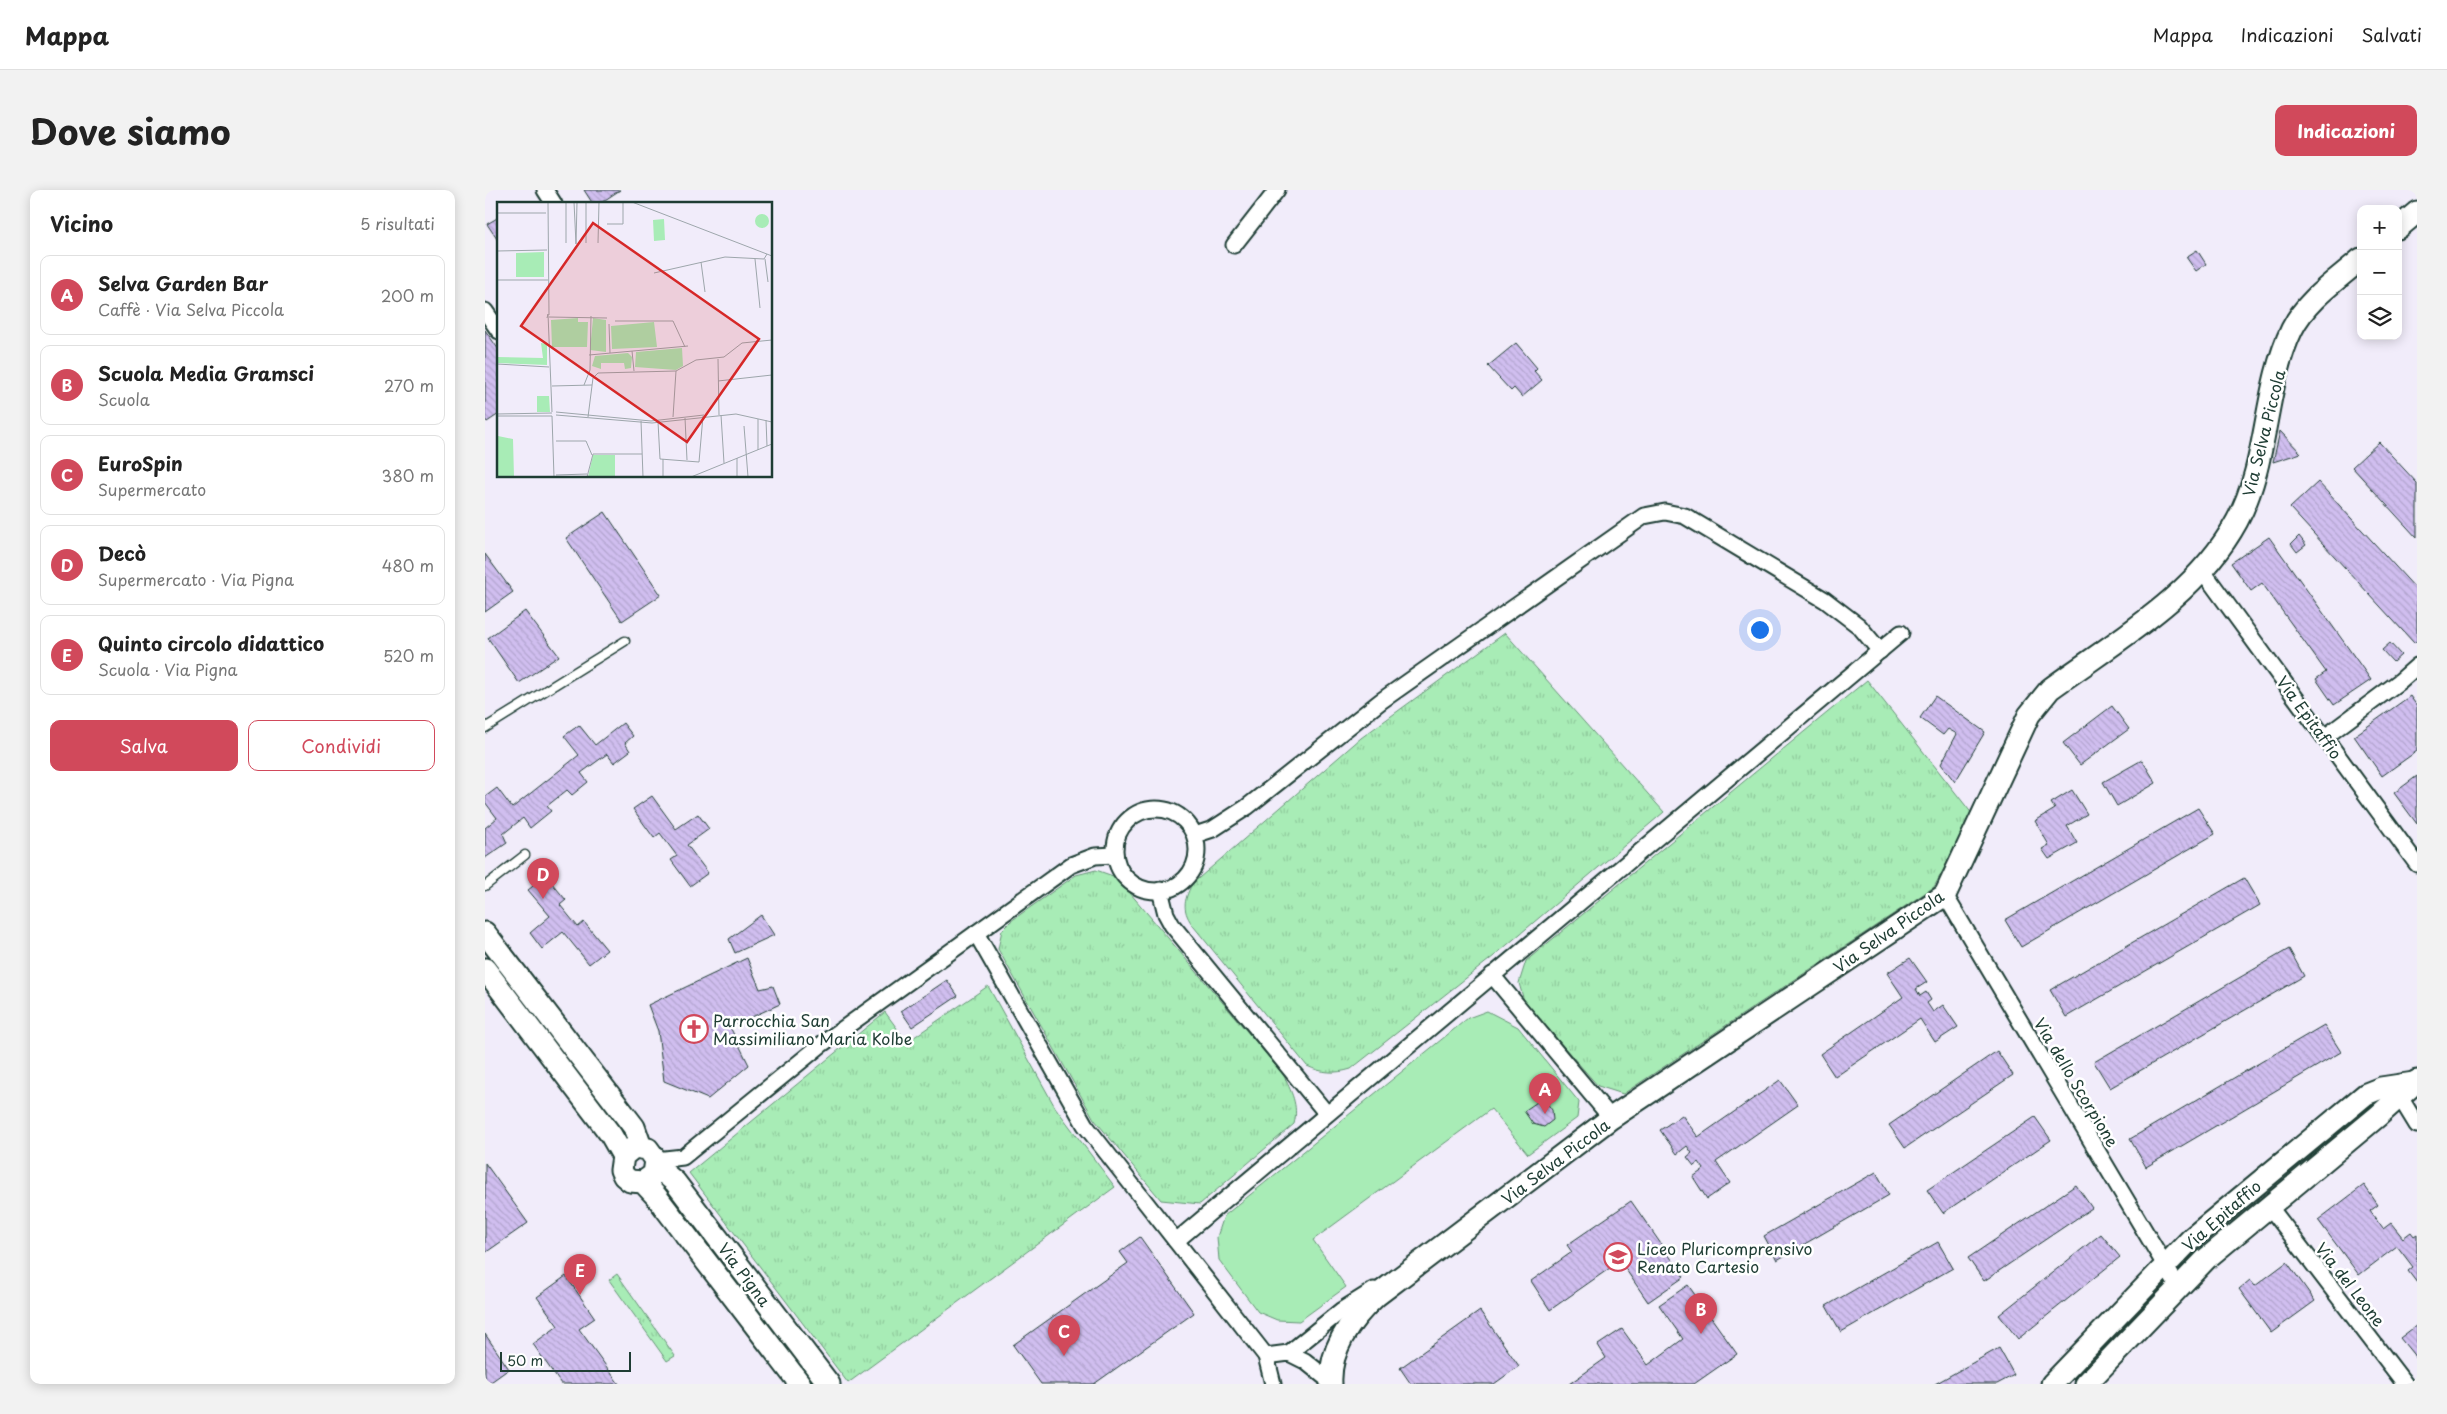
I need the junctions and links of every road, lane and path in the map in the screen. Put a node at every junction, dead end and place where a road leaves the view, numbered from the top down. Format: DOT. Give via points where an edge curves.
graph roads {
  1 [pos="545,190"];
  2 [pos="1277,190"];
  3 [pos="554,202"];
  4 [pos="2417,212"];
  5 [pos="2402,225"];
  6 [pos="1234,245"];
  7 [pos="2357,263"];
  8 [pos="485,311"];
  9 [pos="497,327"];
  10 [pos="2202,570"];
  11 [pos="1901,633"];
  12 [pos="625,641"];
  13 [pos="1879,651"];
  14 [pos="2417,666"];
  15 [pos="485,728"];
  16 [pos="2325,737"];
  17 [pos="1195,835"];
  18 [pos="525,855"];
  19 [pos="1115,855"];
  20 [pos="2417,864"];
  21 [pos="485,886"];
  22 [pos="1160,890"];
  23 [pos="1945,895"];
  24 [pos="485,933"];
  25 [pos="976,934"];
  26 [pos="485,969"];
  27 [pos="1492,975"];
  28 [pos="2406,1087"];
  29 [pos="1327,1114"];
  30 [pos="1611,1118"];
  31 [pos="2417,1125"];
  32 [pos="644,1162"];
  33 [pos="2269,1206"];
  34 [pos="1176,1241"];
  35 [pos="2165,1266"];
  36 [pos="1402,1276"];
  37 [pos="2178,1287"];
  38 [pos="1289,1353"];
  39 [pos="1266,1356"];
  40 [pos="1331,1383"];
  41 [pos="800,1384"];
  42 [pos="829,1384"];
  43 [pos="1273,1384"];
  44 [pos="2052,1384"];
  45 [pos="2086,1384"];
  46 [pos="2405,1384"];
  1 -- 3 [label="street"];
  2 -- 6 [label="street"];
  4 -- 5 [label="street"];
  7 -- 10 [label="street, Via Selva Piccola" via="2305,310 2292,329 2278,370 2246,504 2228,536"];
  8 -- 9 [label="street"];
  10 -- 16 [label="street, Via Epitaffio"];
  10 -- 23 [label="street, Via Selva Piccola" via="2170,601 2039,700 2020,732"];
  11 -- 13 [label="street"];
  12 -- 15 [label="lane"];
  13 -- 17 [label="street" via="1859,626 1825,600 1685,516 1665,512 1645,516 1381,702 1247,807"];
  13 -- 27 [label="street"];
  14 -- 16 [label="street"];
  16 -- 20 [label="street, Via Epitaffio"];
  17 -- 19 [label="street" via="1178,815 1162,809 1145,810 1123,826 1116,840"];
  17 -- 22 [label="street" via="1196,859 1189,874 1174,887"];
  18 -- 21 [label="lane"];
  19 -- 22 [label="street" via="1120,870 1129,881 1142,888"];
  19 -- 25 [label="street" via="1095,856 1071,865"];
  22 -- 29 [label="street" via="1172,926"];
  23 -- 30 [label="street, Via Selva Piccola"];
  23 -- 35 [label="street, Via dello Scorpione"];
  24 -- 32 [label="street, Via Pigna" via="634,1127"];
  25 -- 32 [label="street" via="822,1044 683,1157"];
  25 -- 34 [label="street" via="1077,1112"];
  26 -- 32 [label="street" via="611,1135"];
  27 -- 29 [label="street"];
  27 -- 30 [label="street"];
  28 -- 31 [label="street"];
  28 -- 33 [label="street, Via Epitaffio"];
  28 -- 35 [label="street, Via Epitaffio" via="2381,1088 2355,1102 2206,1226"];
  29 -- 34 [label="street"];
  30 -- 36 [label="street, Via Selva Piccola"];
  32 -- 41 [label="street" via="656,1196"];
  32 -- 42 [label="street, Via Pigna" via="675,1182"];
  33 -- 37 [label="street, Via Epitaffio"];
  33 -- 46 [label="street, Via del Leone"];
  34 -- 39 [label="street"];
  35 -- 37 [label="street, Via dello Scorpione"];
  35 -- 44 [label="street, Via Epitaffio"];
  36 -- 38 [label="street" via="1342,1310"];
  36 -- 40 [label="street, Via Selva Piccola" via="1369,1302 1346,1330 1336,1351"];
  37 -- 45 [label="street, Via Epitaffio"];
  38 -- 39 [label="street"];
  38 -- 40 [label="street" via="1305,1361"];
  39 -- 43 [label="street"];
}
